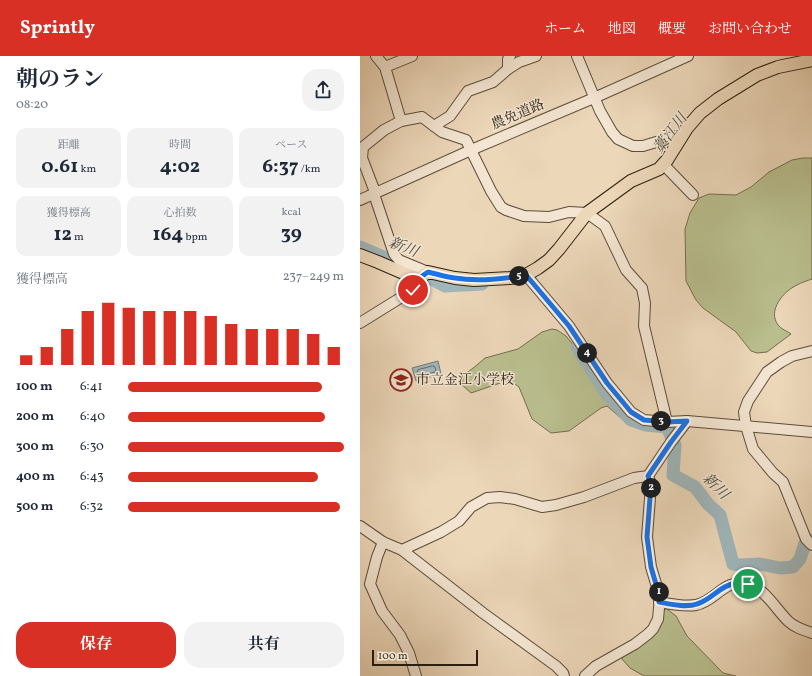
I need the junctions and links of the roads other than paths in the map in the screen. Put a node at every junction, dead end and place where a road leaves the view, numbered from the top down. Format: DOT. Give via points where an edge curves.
graph roads {
  1 [pos="376,56"];
  2 [pos="412,56"];
  3 [pos="510,56"];
  4 [pos="536,56"];
  5 [pos="578,56"];
  6 [pos="688,56"];
  7 [pos="812,60"];
  8 [pos="385,67"];
  9 [pos="508,69"];
  10 [pos="594,98"];
  11 [pos="401,121"];
  12 [pos="434,126"];
  13 [pos="683,134"];
  14 [pos="471,150"];
  15 [pos="361,157"];
  16 [pos="665,167"];
  17 [pos="375,193"];
  18 [pos="693,195"];
  19 [pos="360,200"];
  20 [pos="590,215"];
  21 [pos="360,255"];
  22 [pos="423,275"];
  23 [pos="526,275"];
  24 [pos="360,323"];
  25 [pos="812,351"];
  26 [pos="687,421"];
  27 [pos="667,422"];
  28 [pos="746,426"];
  29 [pos="812,432"];
  30 [pos="648,476"];
  31 [pos="360,526"];
  32 [pos="383,542"];
  33 [pos="810,543"];
  34 [pos="402,550"];
  35 [pos="659,602"];
  36 [pos="812,633"];
  37 [pos="416,676"];
  38 [pos="564,676"];
  39 [pos="585,676"];
  1 -- 8 [label="street"];
  2 -- 8 [label="street"];
  3 -- 9 [label="street"];
  4 -- 9 [label="street"];
  5 -- 10 [label="street"];
  6 -- 10 [label="street, 農免道路"];
  7 -- 13 [label="main road" via="778,67 757,75 700,113"];
  8 -- 11 [label="street"];
  9 -- 12 [label="street" via="493,82 468,91 450,116"];
  10 -- 13 [label="street" via="612,132 618,139 633,146 643,146"];
  10 -- 14 [label="street, 農免道路"];
  11 -- 12 [label="street" via="422,117"];
  11 -- 15 [label="street" via="384,130 363,147"];
  12 -- 14 [label="street" via="442,132 466,140"];
  13 -- 16 [label="main road"];
  14 -- 17 [label="street, 農免道路"];
  14 -- 20 [label="street" via="491,191 501,207 506,210 524,216 549,217 568,212"];
  15 -- 17 [label="street"];
  16 -- 18 [label="street"];
  16 -- 20 [label="main road" via="631,182"];
  17 -- 19 [label="street, 農免道路"];
  17 -- 22 [label="street" via="394,254"];
  20 -- 23 [label="main road" via="549,260"];
  20 -- 27 [label="street" via="605,226 626,270 642,288 645,303 644,326"];
  21 -- 22 [label="main road"];
  22 -- 23 [label="main road" via="474,280"];
  22 -- 24 [label="street" via="413,290"];
  23 -- 27 [label="street" via="569,326 607,383 631,412 644,420"];
  25 -- 28 [label="street" via="792,356 767,372 748,401 744,412"];
  26 -- 27 [label="street"];
  26 -- 28 [label="street"];
  26 -- 30 [label="street"];
  28 -- 29 [label="street"];
  28 -- 33 [label="street" via="753,449 783,482"];
  30 -- 34 [label="street" via="634,478 584,497 542,507 500,496 487,498 471,507 460,521"];
  30 -- 35 [label="street" via="651,485 647,537"];
  31 -- 32 [label="street"];
  32 -- 34 [label="street"];
  32 -- 37 [label="street" via="370,584 382,611 400,635"];
  34 -- 38 [label="street" via="482,613 556,666"];
  35 -- 36 [label="street" via="696,605 708,600 725,586 736,583 748,584 767,597 788,621"];
  35 -- 39 [label="street" via="658,619 648,634 596,666"];
}
